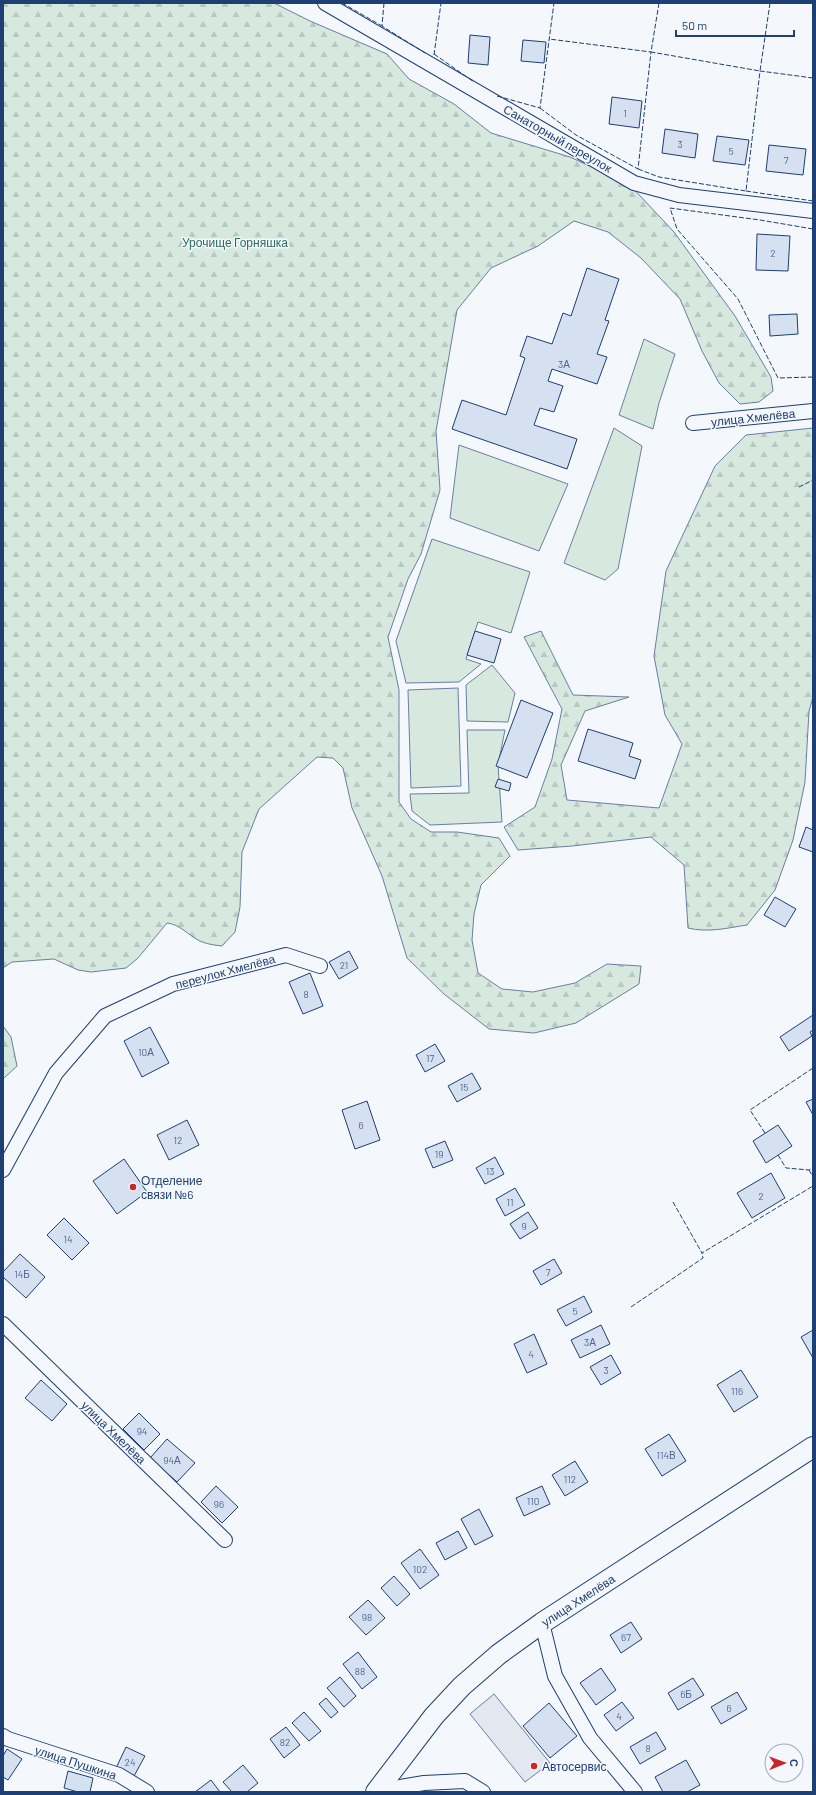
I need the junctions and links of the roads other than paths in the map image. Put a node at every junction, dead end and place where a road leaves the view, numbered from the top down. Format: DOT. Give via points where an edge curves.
graph roads {
  1 [pos="325,3"];
  2 [pos="813,211"];
  3 [pos="813,411"];
  4 [pos="693,423"];
  5 [pos="320,966"];
  6 [pos="3,1170"];
  7 [pos="3,1324"];
  8 [pos="813,1447"];
  9 [pos="225,1540"];
  10 [pos="542,1623"];
  11 [pos="3,1736"];
  12 [pos="147,1792"];
  13 [pos="376,1792"];
  14 [pos="483,1792"];
  15 [pos="635,1792"];
  1 -- 2 [label="street, Санаторный переулок" via="634,182 680,195"];
  3 -- 4 [label="street, улица Хмелёва"];
  5 -- 6 [label="street, переулок Хмелёва" via="286,955 173,984 105,1016 56,1073"];
  7 -- 9 [label="street, улица Хмелёва"];
  8 -- 10 [label="main road, улица Хмелёва"];
  10 -- 13 [label="main road, улица Хмелёва" via="499,1654 462,1686 434,1716"];
  10 -- 15 [label="street" via="555,1676 590,1738"];
  11 -- 12 [label="street, улица Пушкина" via="119,1775"];
  13 -- 14 [label="street" via="424,1783 465,1781"];
}
